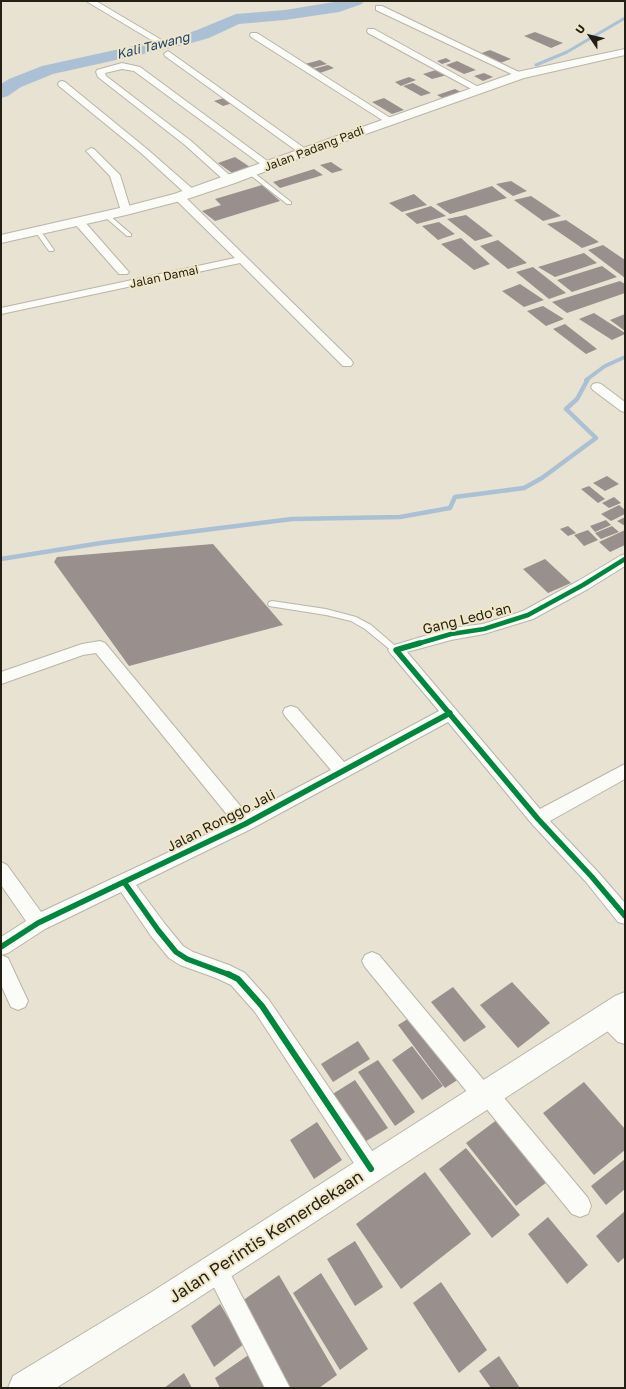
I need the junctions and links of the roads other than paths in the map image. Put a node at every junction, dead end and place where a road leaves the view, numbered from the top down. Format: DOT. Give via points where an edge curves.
graph roads {
  1 [pos="90,1"];
  2 [pos="379,8"];
  3 [pos="371,31"];
  4 [pos="254,35"];
  5 [pos="161,42"];
  6 [pos="625,52"];
  7 [pos="168,54"];
  8 [pos="521,75"];
  9 [pos="62,84"];
  10 [pos="478,89"];
  11 [pos="390,121"];
  12 [pos="91,151"];
  13 [pos="304,152"];
  14 [pos="269,166"];
  15 [pos="251,173"];
  16 [pos="230,180"];
  17 [pos="185,195"];
  18 [pos="289,203"];
  19 [pos="126,211"];
  20 [pos="107,216"];
  21 [pos="79,222"];
  22 [pos="38,231"];
  23 [pos="129,235"];
  24 [pos="1,239"];
  25 [pos="51,250"];
  26 [pos="241,258"];
  27 [pos="123,272"];
  28 [pos="1,311"];
  29 [pos="347,363"];
  30 [pos="597,387"];
  31 [pos="625,408"];
  32 [pos="625,559"];
  33 [pos="272,604"];
  34 [pos="396,650"];
  35 [pos="1,678"];
  36 [pos="291,712"];
  37 [pos="450,713"];
  38 [pos="342,771"];
  39 [pos="625,771"];
  40 [pos="538,819"];
  41 [pos="245,824"];
  42 [pos="1,870"];
  43 [pos="124,882"];
  44 [pos="625,916"];
  45 [pos="38,923"];
  46 [pos="1,947"];
  47 [pos="372,960"];
  48 [pos="1,964"];
  49 [pos="18,1001"];
  50 [pos="619,1019"];
  51 [pos="486,1095"];
  52 [pos="371,1169"];
  53 [pos="580,1206"];
  54 [pos="215,1268"];
  55 [pos="25,1388"];
  56 [pos="278,1388"];
  1 -- 5 [label="street"];
  2 -- 8 [label="street"];
  3 -- 10 [label="street"];
  4 -- 11 [label="street"];
  6 -- 8 [label="main road, Jalan Padang Padi"];
  7 -- 13 [label="street"];
  8 -- 10 [label="main road, Jalan Padang Padi"];
  9 -- 17 [label="street" via="144,151"];
  10 -- 11 [label="main road, Jalan Padang Padi"];
  11 -- 13 [label="main road, Jalan Padang Padi"];
  12 -- 19 [label="street" via="115,175"];
  13 -- 14 [label="main road, Jalan Padang Padi"];
  14 -- 15 [label="main road, Jalan Padang Padi"];
  14 -- 16 [label="street" via="137,69 122,66 100,72 102,77 188,143"];
  15 -- 16 [label="main road, Jalan Padang Padi"];
  15 -- 18 [label="lane"];
  16 -- 17 [label="main road, Jalan Padang Padi"];
  17 -- 19 [label="main road, Jalan Padang Padi"];
  17 -- 26 [label="street"];
  19 -- 20 [label="main road, Jalan Padang Padi"];
  20 -- 21 [label="main road, Jalan Padang Padi"];
  20 -- 23 [label="lane"];
  21 -- 22 [label="main road, Jalan Padang Padi"];
  21 -- 27 [label="street"];
  22 -- 24 [label="main road, Jalan Padang Padi"];
  22 -- 25 [label="lane"];
  26 -- 28 [label="street, Jalan Damai" via="235,262"];
  26 -- 29 [label="street"];
  30 -- 31 [label="street"];
  32 -- 34 [label="street, Gang Ledo'an" via="528,615 484,629 451,634"];
  33 -- 34 [label="lane" via="353,619"];
  34 -- 37 [label="street"];
  35 -- 41 [label="street" via="82,650 100,647"];
  36 -- 38 [label="street"];
  37 -- 38 [label="street, Jalan Ronggo Jali"];
  37 -- 40 [label="street"];
  38 -- 41 [label="street, Jalan Ronggo Jali"];
  39 -- 40 [label="street"];
  40 -- 44 [label="street"];
  41 -- 43 [label="street, Jalan Ronggo Jali"];
  42 -- 45 [label="street"];
  43 -- 45 [label="street, Jalan Ronggo Jali"];
  43 -- 52 [label="street" via="176,952 187,959 238,979 262,1006"];
  45 -- 46 [label="street, Jalan Ronggo Jali"];
  47 -- 51 [label="street"];
  48 -- 49 [label="street"];
  50 -- 51 [label="main road, Jalan Perintis Kemerdekaan"];
  51 -- 52 [label="main road, Jalan Perintis Kemerdekaan"];
  51 -- 53 [label="street"];
  52 -- 54 [label="main road, Jalan Perintis Kemerdekaan"];
  54 -- 55 [label="main road, Jalan Perintis Kemerdekaan"];
  54 -- 56 [label="street"];
}
